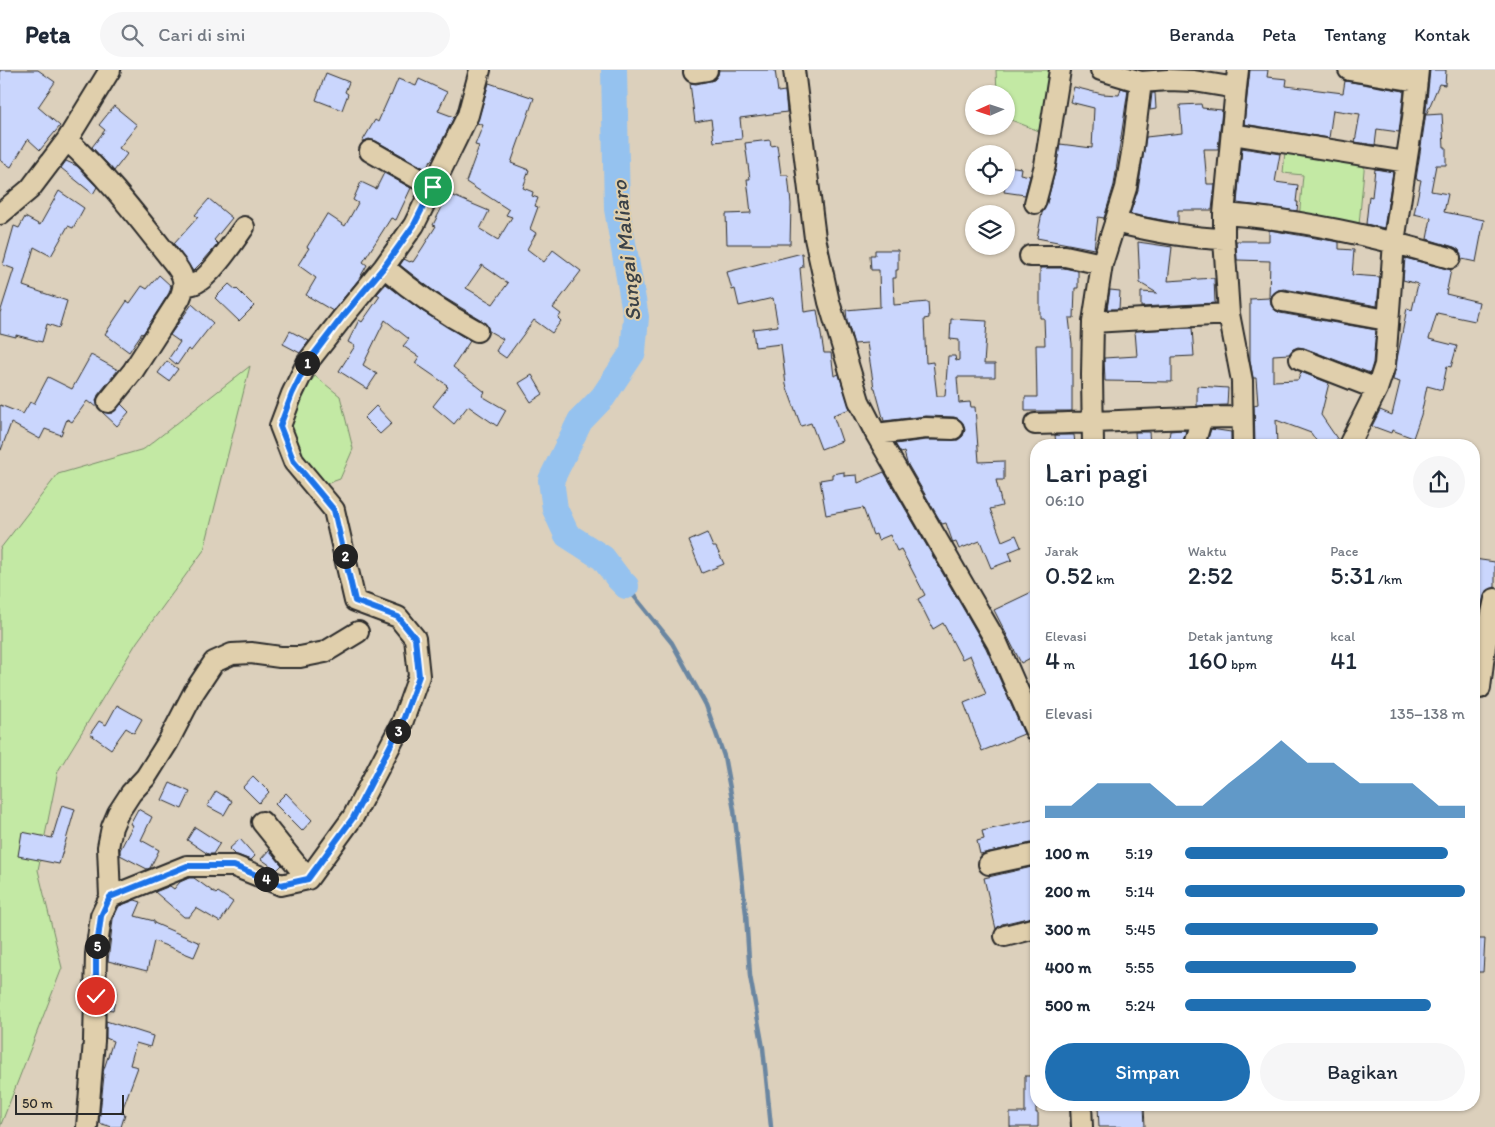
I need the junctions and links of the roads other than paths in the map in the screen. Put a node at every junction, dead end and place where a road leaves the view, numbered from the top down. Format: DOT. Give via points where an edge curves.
graph roads {
  1 [pos="110,70"];
  2 [pos="480,70"];
  3 [pos="794,70"];
  4 [pos="1060,70"];
  5 [pos="1100,70"];
  6 [pos="1349,70"];
  7 [pos="1418,76"];
  8 [pos="1237,79"];
  9 [pos="1141,82"];
  10 [pos="1232,134"];
  11 [pos="67,140"];
  12 [pos="370,151"];
  13 [pos="1406,162"];
  14 [pos="433,187"];
  15 [pos="1035,203"];
  16 [pos="0,214"];
  17 [pos="1224,214"];
  18 [pos="1115,222"];
  19 [pos="244,227"];
  20 [pos="1224,239"];
  21 [pos="1394,242"];
  22 [pos="1030,256"];
  23 [pos="1450,258"];
  24 [pos="1102,264"];
  25 [pos="384,267"];
  26 [pos="184,284"];
  27 [pos="1282,301"];
  28 [pos="1229,314"];
  29 [pos="1387,320"];
  30 [pos="1094,322"];
  31 [pos="477,331"];
  32 [pos="1300,359"];
  33 [pos="1377,389"];
  34 [pos="108,402"];
  35 [pos="1202,417"];
  36 [pos="1242,417"];
  37 [pos="1093,423"];
  38 [pos="1035,424"];
  39 [pos="954,429"];
  40 [pos="876,434"];
  41 [pos="1093,439"];
  42 [pos="1196,439"];
  43 [pos="1242,439"];
  44 [pos="1352,439"];
  45 [pos="1495,599"];
  46 [pos="358,632"];
  47 [pos="1480,641"];
  48 [pos="1030,718"];
  49 [pos="262,822"];
  50 [pos="1030,855"];
  51 [pos="988,864"];
  52 [pos="308,879"];
  53 [pos="110,897"];
  54 [pos="1030,930"];
  55 [pos="1006,936"];
  56 [pos="1081,1111"];
  57 [pos="87,1127"];
  58 [pos="1082,1127"];
  1 -- 11 [label="street"];
  2 -- 14 [label="street" via="468,114"];
  3 -- 40 [label="street" via="815,238 829,302 859,401"];
  4 -- 15 [label="street" via="1045,166"];
  5 -- 9 [label="street"];
  6 -- 7 [label="street"];
  7 -- 13 [label="street"];
  8 -- 9 [label="street"];
  8 -- 10 [label="street"];
  9 -- 18 [label="street" via="1129,172"];
  10 -- 13 [label="street"];
  10 -- 17 [label="street"];
  11 -- 16 [label="street" via="30,189"];
  11 -- 26 [label="street" via="120,195 177,267"];
  12 -- 14 [label="street"];
  13 -- 21 [label="street"];
  14 -- 25 [label="street" via="414,225"];
  17 -- 20 [label="street"];
  17 -- 21 [label="street" via="1287,220"];
  18 -- 20 [label="street" via="1170,235"];
  18 -- 24 [label="street"];
  19 -- 26 [label="street" via="203,278 194,284"];
  20 -- 28 [label="street"];
  21 -- 23 [label="street"];
  21 -- 29 [label="street"];
  22 -- 24 [label="street" via="1065,256"];
  24 -- 30 [label="street"];
  25 -- 31 [label="street" via="449,316"];
  25 -- 52 [label="street" via="307,363 280,426 294,462 334,510 355,601 398,617 415,638 419,676 402,723 353,818"];
  26 -- 34 [label="street" via="180,298 133,371"];
  27 -- 29 [label="street"];
  28 -- 30 [label="street"];
  28 -- 36 [label="street" via="1242,381"];
  29 -- 33 [label="street" via="1385,365"];
  30 -- 37 [label="street"];
  32 -- 33 [label="street"];
  33 -- 44 [label="street"];
  35 -- 36 [label="street"];
  35 -- 37 [label="street"];
  35 -- 42 [label="street"];
  36 -- 43 [label="street"];
  37 -- 38 [label="street"];
  37 -- 41 [label="street"];
  39 -- 40 [label="street" via="926,428"];
  40 -- 48 [label="street" via="997,643"];
  45 -- 47 [label="street"];
  46 -- 53 [label="street" via="325,652 308,656 232,654 214,662 155,763 118,813 108,847"];
  49 -- 52 [label="street"];
  50 -- 51 [label="street"];
  52 -- 53 [label="street" via="281,885 234,866 187,866"];
  53 -- 57 [label="street" via="101,916 96,954 94,1050"];
  54 -- 55 [label="street"];
  56 -- 58 [label="street"];
}
